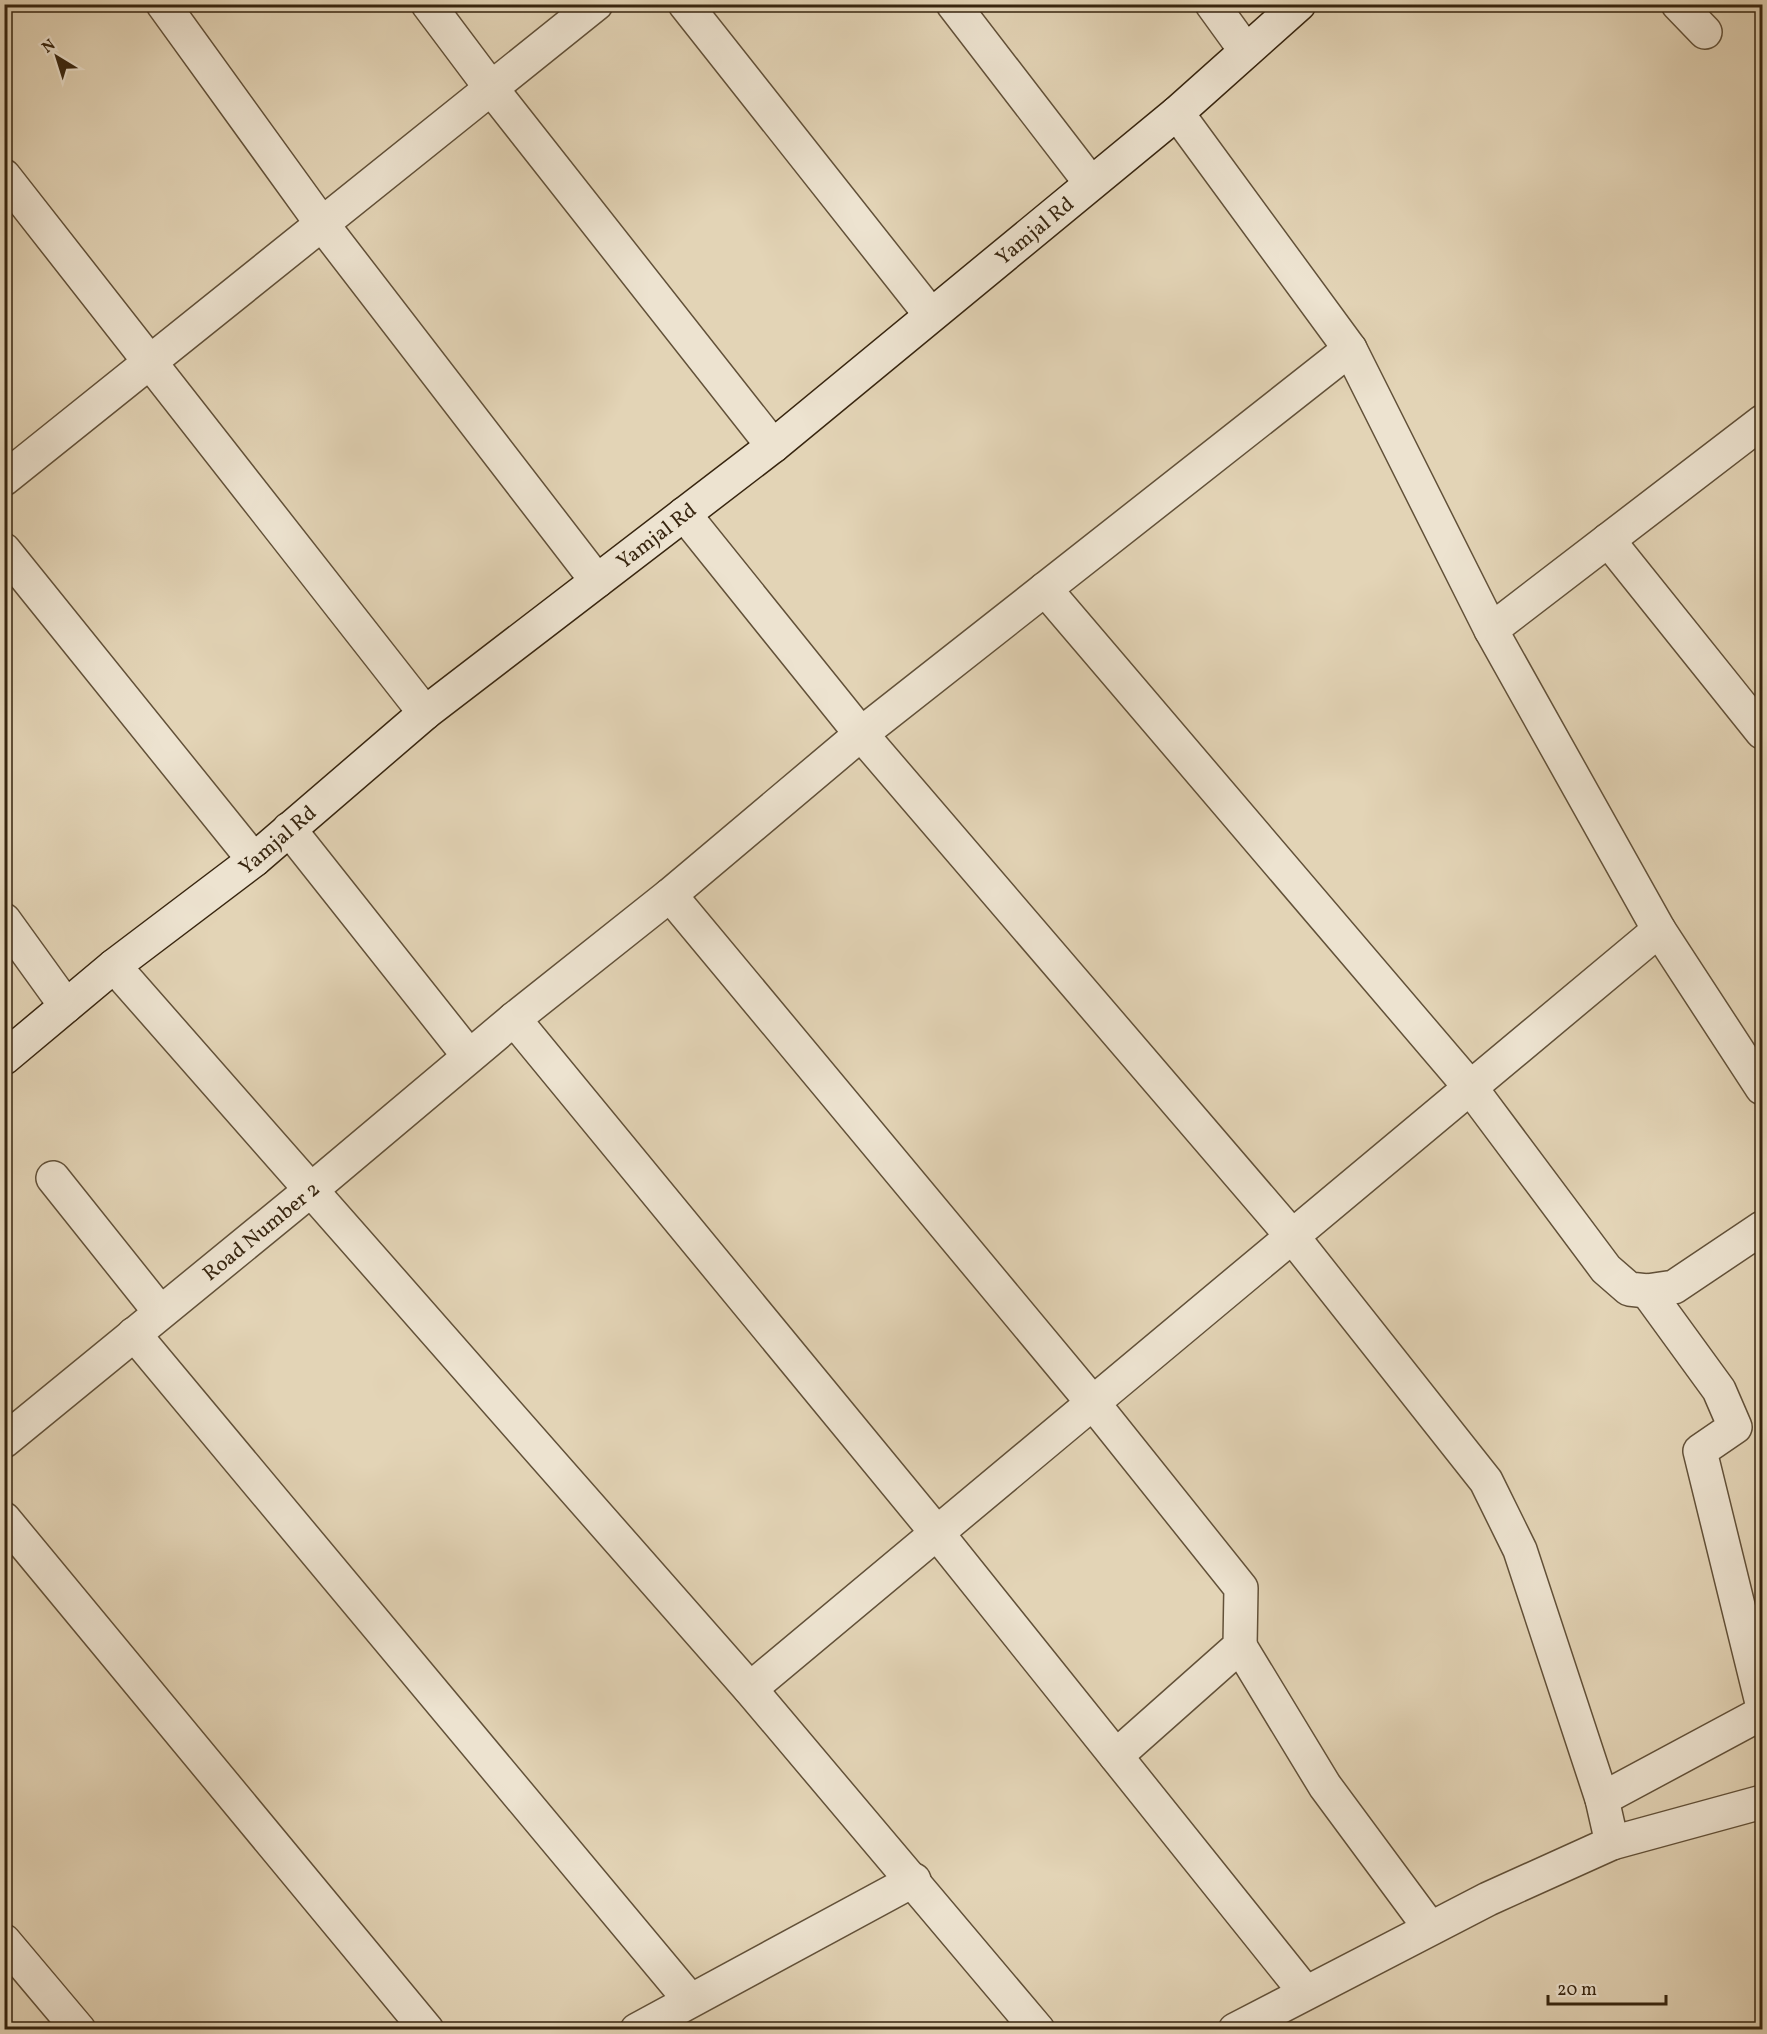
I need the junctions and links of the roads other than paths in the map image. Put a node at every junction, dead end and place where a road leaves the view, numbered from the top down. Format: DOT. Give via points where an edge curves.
graph roads {
  1 [pos="163,4"];
  2 [pos="428,4"];
  3 [pos="596,4"];
  4 [pos="686,4"];
  5 [pos="953,4"];
  6 [pos="1212,4"];
  7 [pos="1299,4"];
  8 [pos="1678,4"];
  9 [pos="1705,32"];
  10 [pos="1246,51"];
  11 [pos="491,88"];
  12 [pos="1177,113"];
  13 [pos="4,176"];
  14 [pos="1090,182"];
  15 [pos="322,224"];
  16 [pos="931,315"];
  17 [pos="1350,348"];
  18 [pos="150,361"];
  19 [pos="1762,422"];
  20 [pos="773,446"];
  21 [pos="4,479"];
  22 [pos="684,514"];
  23 [pos="1608,540"];
  24 [pos="4,550"];
  25 [pos="597,581"];
  26 [pos="1046,589"];
  27 [pos="1491,630"];
  28 [pos="424,713"];
  29 [pos="1762,732"];
  30 [pos="861,734"];
  31 [pos="289,829"];
  32 [pos="254,860"];
  33 [pos="670,895"];
  34 [pos="4,920"];
  35 [pos="1659,930"];
  36 [pos="114,966"];
  37 [pos="66,1006"];
  38 [pos="514,1019"];
  39 [pos="469,1056"];
  40 [pos="4,1059"];
  41 [pos="1470,1087"];
  42 [pos="1762,1088"];
  43 [pos="53,1178"];
  44 [pos="312,1189"];
  45 [pos="1762,1228"];
  46 [pos="1292,1236"];
  47 [pos="1647,1291"];
  48 [pos="160,1312"];
  49 [pos="134,1334"];
  50 [pos="1093,1402"];
  51 [pos="4,1441"];
  52 [pos="4,1519"];
  53 [pos="937,1533"];
  54 [pos="1240,1646"];
  55 [pos="750,1689"];
  56 [pos="1762,1703"];
  57 [pos="1762,1713"];
  58 [pos="1116,1756"];
  59 [pos="1602,1799"];
  60 [pos="1762,1802"];
  61 [pos="1612,1843"];
  62 [pos="914,1880"];
  63 [pos="1431,1928"];
  64 [pos="4,1941"];
  65 [pos="1305,1992"];
  66 [pos="690,2000"];
  67 [pos="79,2030"];
  68 [pos="428,2030"];
  69 [pos="637,2030"];
  70 [pos="1038,2030"];
  71 [pos="1235,2030"];
  1 -- 15 [label="street"];
  2 -- 11 [label="street"];
  3 -- 11 [label="street"];
  4 -- 16 [label="street"];
  5 -- 14 [label="street"];
  6 -- 10 [label="street"];
  7 -- 10 [label="street, Yamjal Rd"];
  8 -- 9 [label="street"];
  10 -- 12 [label="street, Yamjal Rd"];
  11 -- 15 [label="street"];
  11 -- 20 [label="street"];
  12 -- 14 [label="street, Yamjal Rd"];
  12 -- 17 [label="street"];
  13 -- 18 [label="street"];
  14 -- 16 [label="street, Yamjal Rd"];
  15 -- 18 [label="street"];
  15 -- 25 [label="street"];
  16 -- 20 [label="street, Yamjal Rd"];
  17 -- 26 [label="street"];
  17 -- 27 [label="street"];
  18 -- 21 [label="street"];
  18 -- 28 [label="street"];
  19 -- 23 [label="street"];
  20 -- 22 [label="street, Yamjal Rd"];
  22 -- 25 [label="street, Yamjal Rd"];
  22 -- 30 [label="street"];
  23 -- 27 [label="street"];
  23 -- 29 [label="street"];
  24 -- 32 [label="street"];
  25 -- 28 [label="street, Yamjal Rd"];
  26 -- 30 [label="street"];
  26 -- 41 [label="street"];
  27 -- 35 [label="street"];
  28 -- 31 [label="street, Yamjal Rd"];
  30 -- 33 [label="street"];
  30 -- 46 [label="street"];
  31 -- 32 [label="street, Yamjal Rd"];
  31 -- 39 [label="street"];
  32 -- 36 [label="street, Yamjal Rd"];
  33 -- 38 [label="street"];
  33 -- 50 [label="street"];
  34 -- 37 [label="street"];
  35 -- 41 [label="street"];
  35 -- 42 [label="street"];
  36 -- 37 [label="street, Yamjal Rd"];
  36 -- 44 [label="street, Road Number 2"];
  37 -- 40 [label="street, Yamjal Rd"];
  38 -- 39 [label="street"];
  38 -- 53 [label="street"];
  39 -- 44 [label="street"];
  41 -- 46 [label="street"];
  41 -- 47 [label="street" via="1606,1269 1629,1289"];
  43 -- 48 [label="street"];
  44 -- 48 [label="street, Road Number 2"];
  44 -- 55 [label="street"];
  45 -- 47 [label="street" via="1674,1287"];
  46 -- 50 [label="street"];
  46 -- 59 [label="street" via="1486,1481 1499,1504 1520,1550"];
  47 -- 56 [label="street" via="1719,1390 1736,1427 1700,1451"];
  48 -- 49 [label="street, Road Number 2"];
  49 -- 51 [label="street, Road Number 2"];
  49 -- 66 [label="street"];
  50 -- 53 [label="street"];
  50 -- 54 [label="street" via="1241,1588"];
  52 -- 68 [label="street"];
  53 -- 55 [label="street"];
  53 -- 58 [label="street"];
  54 -- 58 [label="street"];
  54 -- 63 [label="street" via="1325,1786"];
  55 -- 62 [label="street"];
  57 -- 59 [label="street"];
  58 -- 65 [label="street"];
  59 -- 61 [label="street"];
  60 -- 61 [label="street"];
  61 -- 63 [label="street"];
  62 -- 66 [label="street"];
  62 -- 70 [label="street"];
  63 -- 65 [label="street"];
  64 -- 67 [label="street"];
  65 -- 71 [label="street"];
  66 -- 69 [label="street"];
}
